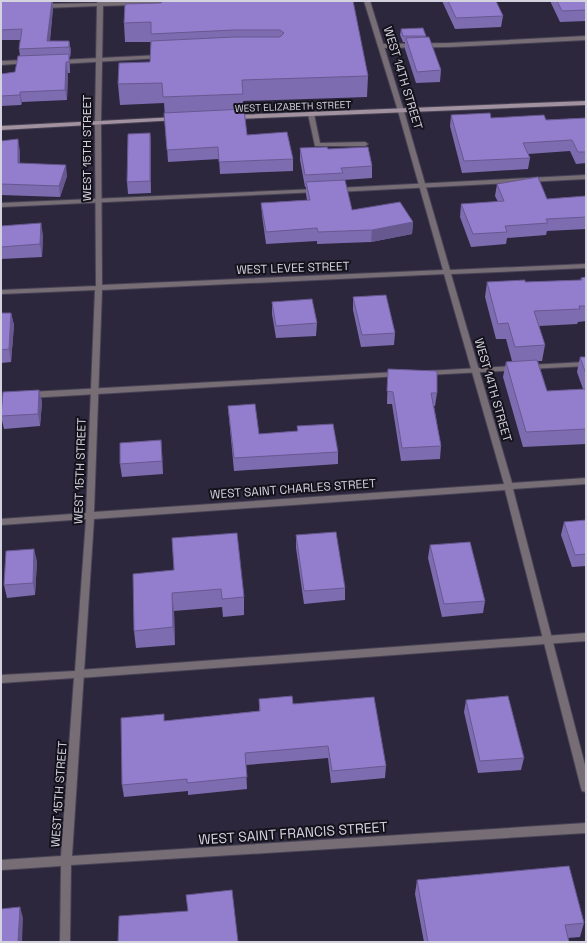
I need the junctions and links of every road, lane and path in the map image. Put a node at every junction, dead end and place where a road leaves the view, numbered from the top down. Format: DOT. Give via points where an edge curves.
graph roads {
  1 [pos="189,1"];
  2 [pos="367,1"];
  3 [pos="100,3"];
  4 [pos="39,6"];
  5 [pos="586,38"];
  6 [pos="381,46"];
  7 [pos="167,57"];
  8 [pos="99,60"];
  9 [pos="31,62"];
  10 [pos="54,62"];
  11 [pos="1,63"];
  12 [pos="586,102"];
  13 [pos="401,111"];
  14 [pos="311,114"];
  15 [pos="232,117"];
  16 [pos="185,119"];
  17 [pos="98,122"];
  18 [pos="1,128"];
  19 [pos="365,144"];
  20 [pos="586,177"];
  21 [pos="423,186"];
  22 [pos="320,190"];
  23 [pos="328,190"];
  24 [pos="98,201"];
  25 [pos="1,205"];
  26 [pos="586,266"];
  27 [pos="448,273"];
  28 [pos="99,287"];
  29 [pos="1,292"];
  30 [pos="586,364"];
  31 [pos="475,370"];
  32 [pos="420,373"];
  33 [pos="404,374"];
  34 [pos="95,391"];
  35 [pos="24,395"];
  36 [pos="586,481"];
  37 [pos="508,485"];
  38 [pos="90,516"];
  39 [pos="1,522"];
  40 [pos="586,637"];
  41 [pos="548,640"];
  42 [pos="79,674"];
  43 [pos="1,679"];
  44 [pos="586,788"];
  45 [pos="586,828"];
  46 [pos="66,862"];
  47 [pos="1,865"];
  48 [pos="65,942"];
  1 -- 3 [label="street"];
  2 -- 6 [label="street, WEST 14TH STREET"];
  3 -- 4 [label="street"];
  3 -- 8 [label="street, WEST 15TH STREET"];
  5 -- 6 [label="street"];
  6 -- 13 [label="street, WEST 14TH STREET"];
  7 -- 8 [label="street"];
  8 -- 10 [label="street"];
  8 -- 17 [label="street, WEST 15TH STREET"];
  9 -- 11 [label="street"];
  12 -- 13 [label="street, WEST ELIZABETH STREET"];
  13 -- 14 [label="street, WEST ELIZABETH STREET"];
  13 -- 21 [label="street, WEST 14TH STREET"];
  14 -- 15 [label="street, WEST ELIZABETH STREET"];
  14 -- 19 [label="street" via="317,145"];
  16 -- 17 [label="street"];
  17 -- 18 [label="street"];
  17 -- 24 [label="street, WEST 15TH STREET"];
  20 -- 21 [label="street"];
  21 -- 23 [label="street"];
  21 -- 27 [label="street, WEST 14TH STREET"];
  22 -- 24 [label="street"];
  24 -- 25 [label="street"];
  24 -- 28 [label="street, WEST 15TH STREET"];
  26 -- 27 [label="street, WEST LEVEE STREET"];
  27 -- 28 [label="street, WEST LEVEE STREET"];
  27 -- 31 [label="street, WEST 14TH STREET"];
  28 -- 29 [label="street, WEST LEVEE STREET"];
  28 -- 34 [label="street, WEST 15TH STREET"];
  30 -- 31 [label="street"];
  31 -- 32 [label="street"];
  31 -- 37 [label="street, WEST 14TH STREET"];
  33 -- 34 [label="street"];
  34 -- 35 [label="street"];
  34 -- 38 [label="street, WEST 15TH STREET"];
  36 -- 37 [label="street, WEST SAINT CHARLES STREET"];
  37 -- 38 [label="street, WEST SAINT CHARLES STREET"];
  37 -- 41 [label="street, WEST 14TH STREET"];
  38 -- 39 [label="street, WEST SAINT CHARLES STREET"];
  38 -- 42 [label="street, WEST 15TH STREET"];
  40 -- 41 [label="street"];
  41 -- 42 [label="street"];
  41 -- 44 [label="street, WEST 14TH STREET"];
  42 -- 43 [label="street"];
  42 -- 46 [label="street, WEST 15TH STREET"];
  45 -- 46 [label="street, WEST SAINT FRANCIS STREET"];
  46 -- 47 [label="street, WEST SAINT FRANCIS STREET"];
  46 -- 48 [label="street, WEST 15TH STREET"];
}
